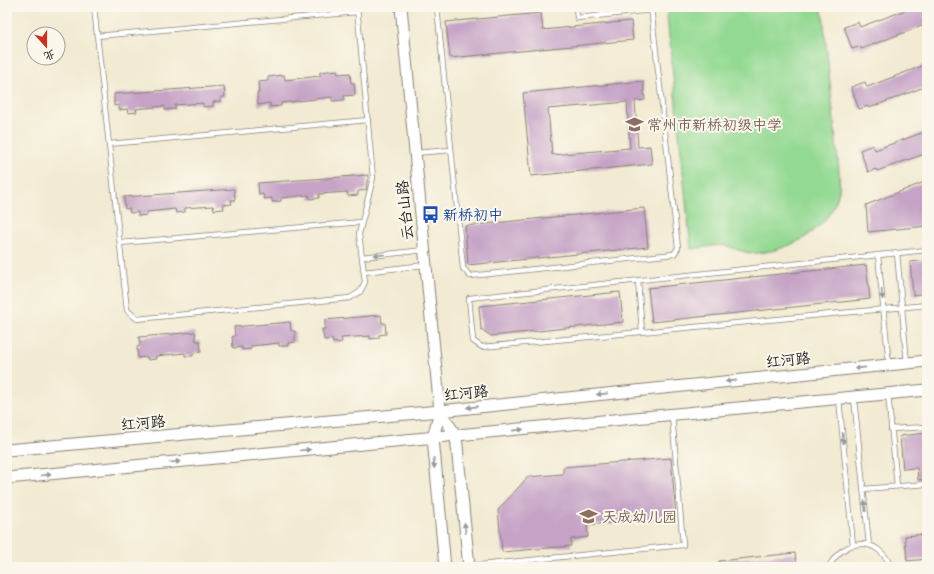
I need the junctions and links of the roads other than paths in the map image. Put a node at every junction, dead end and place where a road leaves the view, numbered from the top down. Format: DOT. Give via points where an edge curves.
graph roads {
  1 [pos="94,7"];
  2 [pos="401,7"];
  3 [pos="437,7"];
  4 [pos="446,7"];
  5 [pos="576,7"];
  6 [pos="652,9"];
  7 [pos="357,10"];
  8 [pos="97,36"];
  9 [pos="368,120"];
  10 [pos="109,144"];
  11 [pos="451,150"];
  12 [pos="415,153"];
  13 [pos="362,222"];
  14 [pos="120,243"];
  15 [pos="424,250"];
  16 [pos="927,250"];
  17 [pos="897,253"];
  18 [pos="878,255"];
  19 [pos="362,257"];
  20 [pos="426,265"];
  21 [pos="364,272"];
  22 [pos="638,280"];
  23 [pos="927,305"];
  24 [pos="902,307"];
  25 [pos="884,309"];
  26 [pos="642,332"];
  27 [pos="927,361"];
  28 [pos="907,363"];
  29 [pos="889,365"];
  30 [pos="927,390"];
  31 [pos="888,394"];
  32 [pos="854,397"];
  33 [pos="839,399"];
  34 [pos="440,411"];
  35 [pos="672,415"];
  36 [pos="927,426"];
  37 [pos="891,429"];
  38 [pos="456,436"];
  39 [pos="433,438"];
  40 [pos="7,450"];
  41 [pos="7,478"];
  42 [pos="927,484"];
  43 [pos="897,486"];
  44 [pos="864,489"];
  45 [pos="853,545"];
  46 [pos="869,545"];
  47 [pos="445,567"];
  48 [pos="469,567"];
  49 [pos="829,567"];
  50 [pos="891,567"];
  1 -- 8 [label="lane"];
  2 -- 12 [label="street, 云台山路"];
  3 -- 4 [label="lane"];
  3 -- 11 [label="lane"];
  5 -- 6 [label="lane" via="577,18"];
  6 -- 11 [label="lane" via="678,248 674,254 470,276 463,268"];
  7 -- 8 [label="lane"];
  7 -- 9 [label="lane"];
  8 -- 10 [label="lane"];
  9 -- 10 [label="lane"];
  9 -- 13 [label="lane" via="373,178"];
  10 -- 14 [label="lane"];
  11 -- 12 [label="lane"];
  12 -- 15 [label="street, 云台山路"];
  13 -- 14 [label="lane"];
  13 -- 19 [label="lane" via="359,234"];
  14 -- 21 [label="lane" via="127,310 137,319 350,298 360,292 365,282"];
  15 -- 19 [label="lane, one-way"];
  15 -- 20 [label="street, 云台山路"];
  16 -- 17 [label="lane"];
  17 -- 18 [label="lane"];
  17 -- 24 [label="lane"];
  18 -- 22 [label="lane"];
  18 -- 25 [label="lane, one-way"];
  19 -- 21 [label="lane"];
  20 -- 21 [label="lane"];
  20 -- 34 [label="street, 云台山路"];
  22 -- 26 [label="lane"];
  22 -- 26 [label="lane" via="469,298 473,341 482,347"];
  23 -- 24 [label="lane"];
  24 -- 25 [label="lane"];
  24 -- 28 [label="lane"];
  25 -- 26 [label="lane"];
  25 -- 29 [label="lane"];
  27 -- 28 [label="street, 红河路"];
  28 -- 29 [label="street, 红河路"];
  29 -- 34 [label="street, 红河路, one-way"];
  30 -- 31 [label="street"];
  31 -- 32 [label="street"];
  31 -- 37 [label="lane"];
  32 -- 33 [label="street"];
  32 -- 44 [label="lane"];
  33 -- 35 [label="street"];
  33 -- 45 [label="lane, one-way"];
  34 -- 38 [label="street, 云台山路"];
  34 -- 39 [label="street, 云台山路"];
  34 -- 40 [label="street, 红河路"];
  38 -- 35 [label="street, one-way"];
  35 -- 48 [label="lane" via="683,545"];
  36 -- 37 [label="lane"];
  37 -- 43 [label="lane"];
  38 -- 39 [label="street"];
  48 -- 38 [label="street, 云台山路, one-way"];
  41 -- 39 [label="street, one-way"];
  39 -- 47 [label="street, 云台山路, one-way"];
  42 -- 43 [label="lane"];
  43 -- 44 [label="lane"];
  46 -- 44 [label="lane, one-way"];
  45 -- 46 [label="lane"];
  45 -- 49 [label="lane" via="840,551"];
  46 -- 50 [label="lane" via="888,559"];
}
